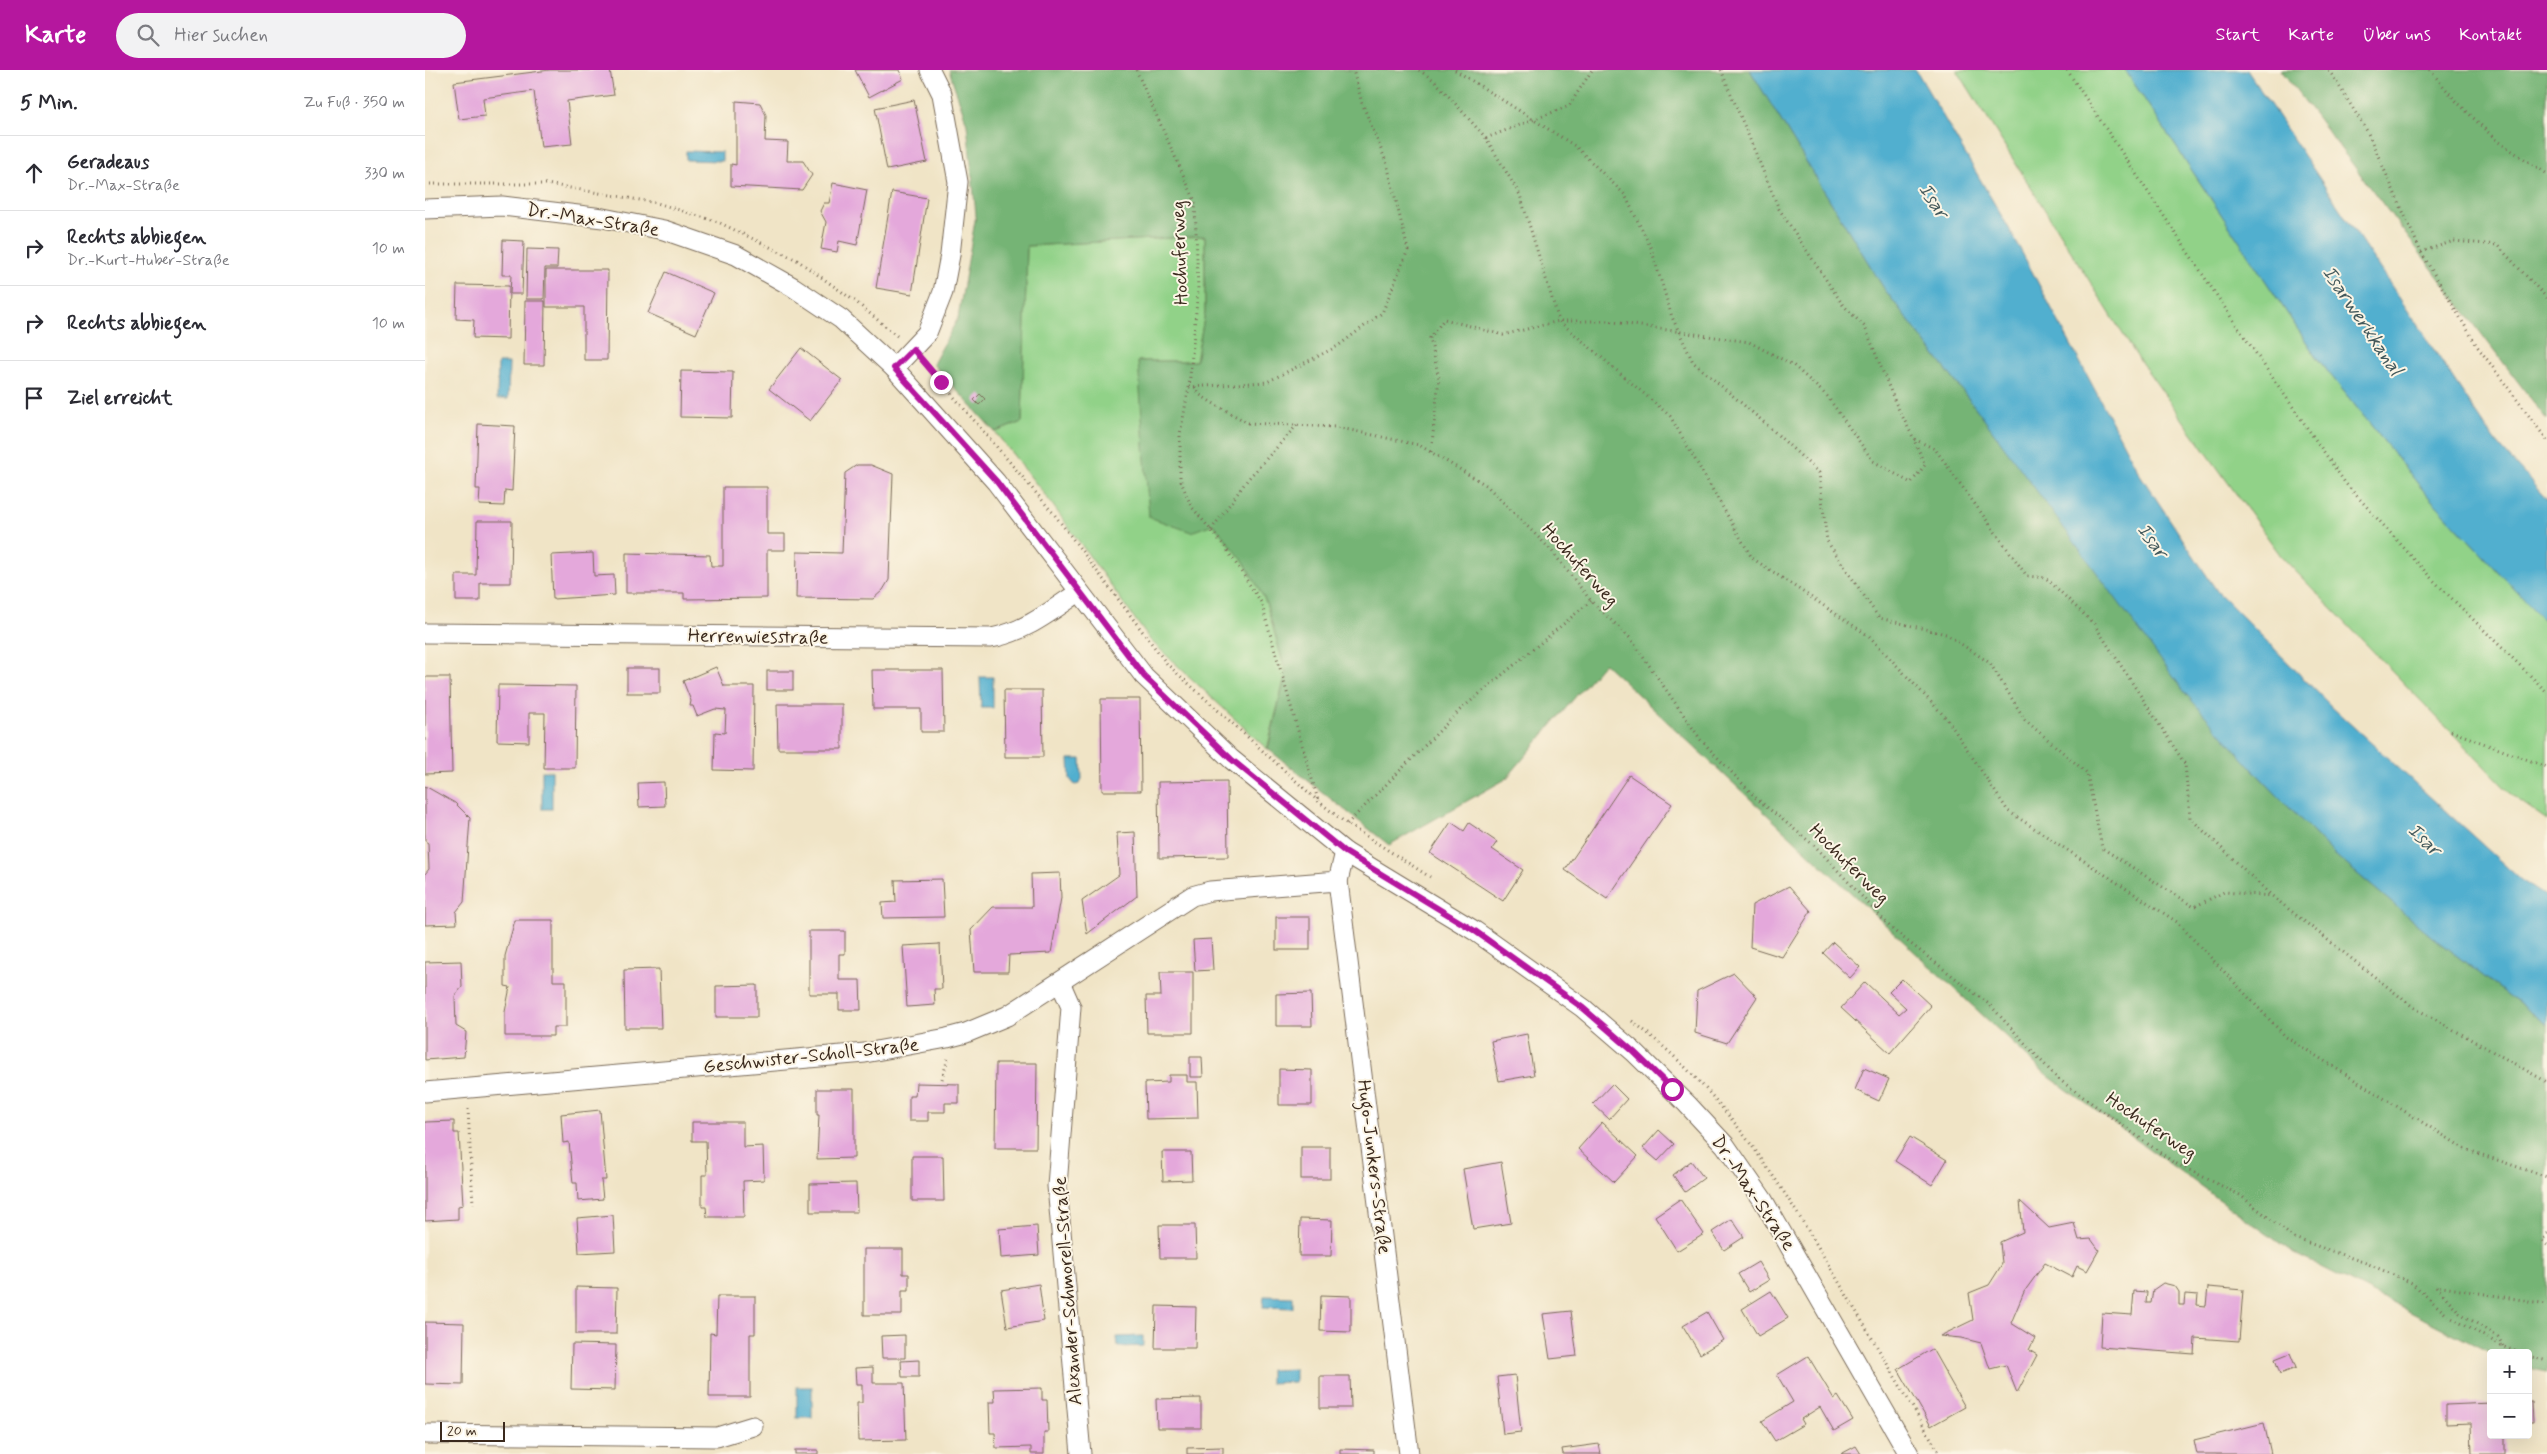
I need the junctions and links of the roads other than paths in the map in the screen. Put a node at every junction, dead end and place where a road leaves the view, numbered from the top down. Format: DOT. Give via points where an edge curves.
graph roads {
  1 [pos="929,70"];
  2 [pos="425,209"];
  3 [pos="894,368"];
  4 [pos="1079,592"];
  5 [pos="425,633"];
  6 [pos="1345,852"];
  7 [pos="1338,881"];
  8 [pos="1060,982"];
  9 [pos="425,1092"];
  10 [pos="753,1426"];
  11 [pos="425,1434"];
  12 [pos="1081,1454"];
  13 [pos="1409,1454"];
  14 [pos="1909,1454"];
  1 -- 3 [label="street" via="942,94 958,182 950,255 943,292 927,333"];
  2 -- 3 [label="street, Dr.-Max-Straße" via="502,206 603,218 664,230 736,255 793,287 841,319"];
  3 -- 4 [label="street, Dr.-Max-Straße" via="997,482"];
  4 -- 5 [label="street, Herrenwiesstraße" via="1033,623 1010,634 991,638"];
  4 -- 6 [label="street, Dr.-Max-Straße" via="1144,676 1231,759"];
  6 -- 7 [label="street"];
  6 -- 14 [label="street, Dr.-Max-Straße" via="1475,931 1583,1008 1687,1104 1725,1145 1763,1200"];
  7 -- 8 [label="street, Geschwister-Scholl-Straße" via="1210,890 1192,896"];
  7 -- 13 [label="street, Hugo-Junkers-Straße"];
  8 -- 9 [label="street, Geschwister-Scholl-Straße" via="1007,1016 966,1033 892,1050"];
  8 -- 12 [label="street, Alexander-Schmorell-Straße" via="1071,1007 1057,1186"];
  10 -- 11 [label="street" via="717,1437"];
}
